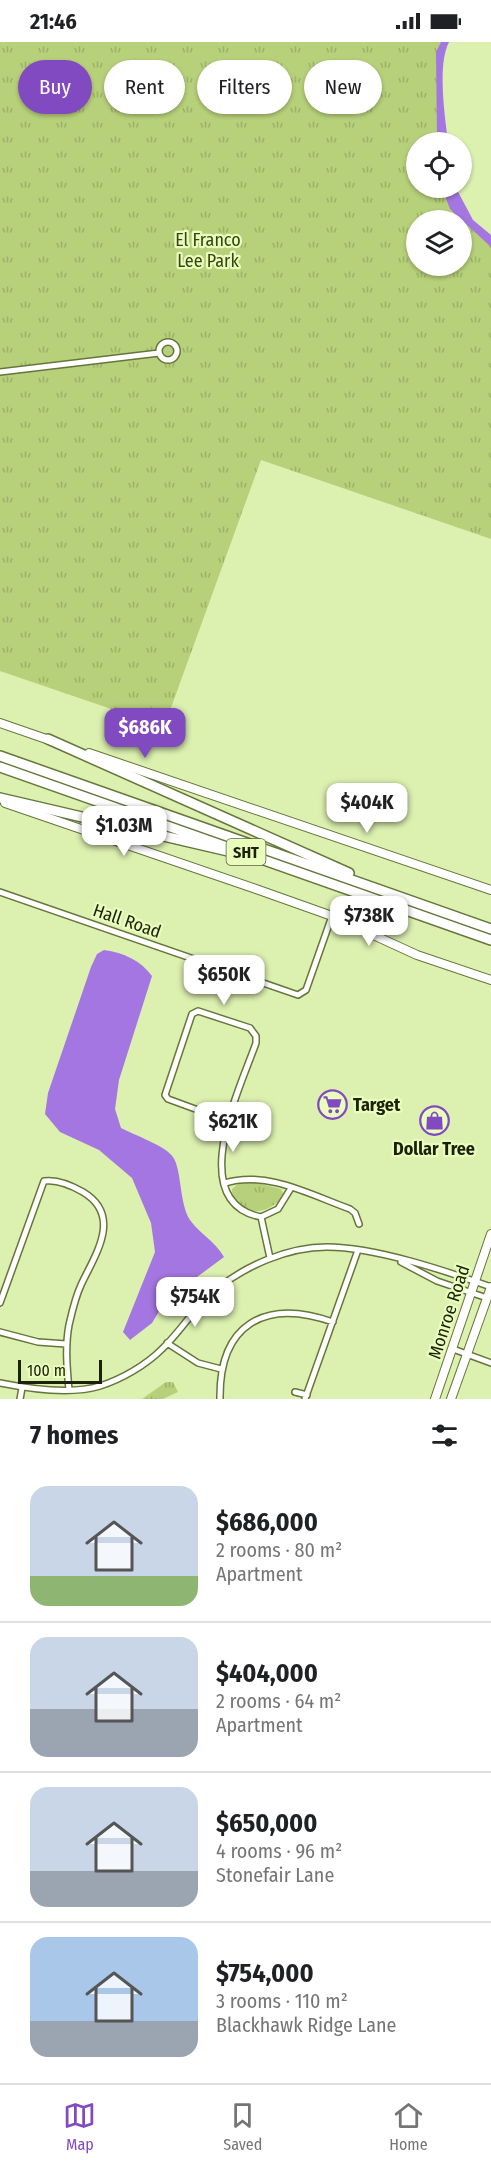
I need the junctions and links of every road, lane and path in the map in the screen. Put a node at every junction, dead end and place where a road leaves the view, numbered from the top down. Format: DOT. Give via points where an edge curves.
graph roads {
  1 [pos="159,353"];
  2 [pos="0,372"];
  3 [pos="0,723"];
  4 [pos="48,739"];
  5 [pos="0,756"];
  6 [pos="0,767"];
  7 [pos="0,800"];
  8 [pos="270,861"];
  9 [pos="366,883"];
  10 [pos="491,890"];
  11 [pos="0,892"];
  12 [pos="332,916"];
  13 [pos="491,929"];
  14 [pos="491,940"];
  15 [pos="491,980"];
  16 [pos="228,1121"];
  17 [pos="225,1183"];
  18 [pos="291,1188"];
  19 [pos="261,1217"];
  20 [pos="359,1224"];
  21 [pos="491,1234"];
  22 [pos="358,1250"];
  23 [pos="270,1258"];
  24 [pos="397,1260"];
  25 [pos="475,1281"];
  26 [pos="491,1287"];
  27 [pos="471,1293"];
  28 [pos="487,1298"];
  29 [pos="0,1304"];
  30 [pos="333,1322"];
  31 [pos="0,1332"];
  32 [pos="167,1343"];
  33 [pos="66,1344"];
  34 [pos="453,1349"];
  35 [pos="466,1354"];
  36 [pos="491,1363"];
  37 [pos="221,1369"];
  38 [pos="0,1383"];
  39 [pos="22,1388"];
  40 [pos="69,1390"];
  41 [pos="295,1392"];
  42 [pos="306,1397"];
  43 [pos="20,1399"];
  44 [pos="220,1399"];
  45 [pos="435,1399"];
  46 [pos="451,1399"];
  1 -- 2 [label="street"];
  3 -- 4 [label="main road"];
  4 -- 9 [label="highway" via="341,868"];
  4 -- 10 [label="main road"];
  5 -- 9 [label="highway, SHT"];
  6 -- 8 [label="highway, SHT"];
  7 -- 8 [label="highway"];
  7 -- 12 [label="main road"];
  8 -- 14 [label="highway, SHT"];
  9 -- 13 [label="highway, SHT"];
  11 -- 12 [label="street, Hall Road" via="298,995 306,990"];
  12 -- 15 [label="main road" via="417,955"];
  16 -- 16 [label="street" via="256,1043 254,1030 202,1011 192,1014 164,1091 168,1099"];
  16 -- 17 [label="street" via="220,1161"];
  17 -- 18 [label="street" via="258,1178"];
  17 -- 19 [label="street" via="237,1207"];
  18 -- 19 [label="street" via="278,1209"];
  18 -- 20 [label="street" via="350,1209"];
  19 -- 23 [label="street"];
  21 -- 25 [label="main road, Monroe Road"];
  22 -- 23 [label="street" via="326,1247"];
  22 -- 24 [label="street"];
  22 -- 30 [label="street"];
  23 -- 32 [label="street" via="213,1292"];
  24 -- 25 [label="street"];
  24 -- 27 [label="street"];
  25 -- 26 [label="street"];
  25 -- 27 [label="main road, Monroe Road"];
  26 -- 28 [label="main road, Monroe Road"];
  27 -- 28 [label="street"];
  27 -- 34 [label="main road, Monroe Road"];
  28 -- 35 [label="main road, Monroe Road"];
  29 -- 33 [label="street" via="44,1181 66,1184 82,1192 95,1200 103,1217 104,1232 80,1286"];
  30 -- 37 [label="street" via="294,1311 264,1317 245,1326 232,1341"];
  30 -- 42 [label="street"];
  31 -- 33 [label="street" via="38,1342"];
  32 -- 37 [label="street" via="198,1363"];
  32 -- 40 [label="street" via="139,1367 99,1386"];
  33 -- 40 [label="street"];
  34 -- 35 [label="street"];
  34 -- 45 [label="main road, Monroe Road"];
  35 -- 36 [label="street"];
  35 -- 46 [label="main road, Monroe Road"];
  37 -- 44 [label="street"];
  38 -- 39 [label="street"];
  39 -- 40 [label="street"];
  39 -- 43 [label="street"];
  41 -- 42 [label="street"];
}
